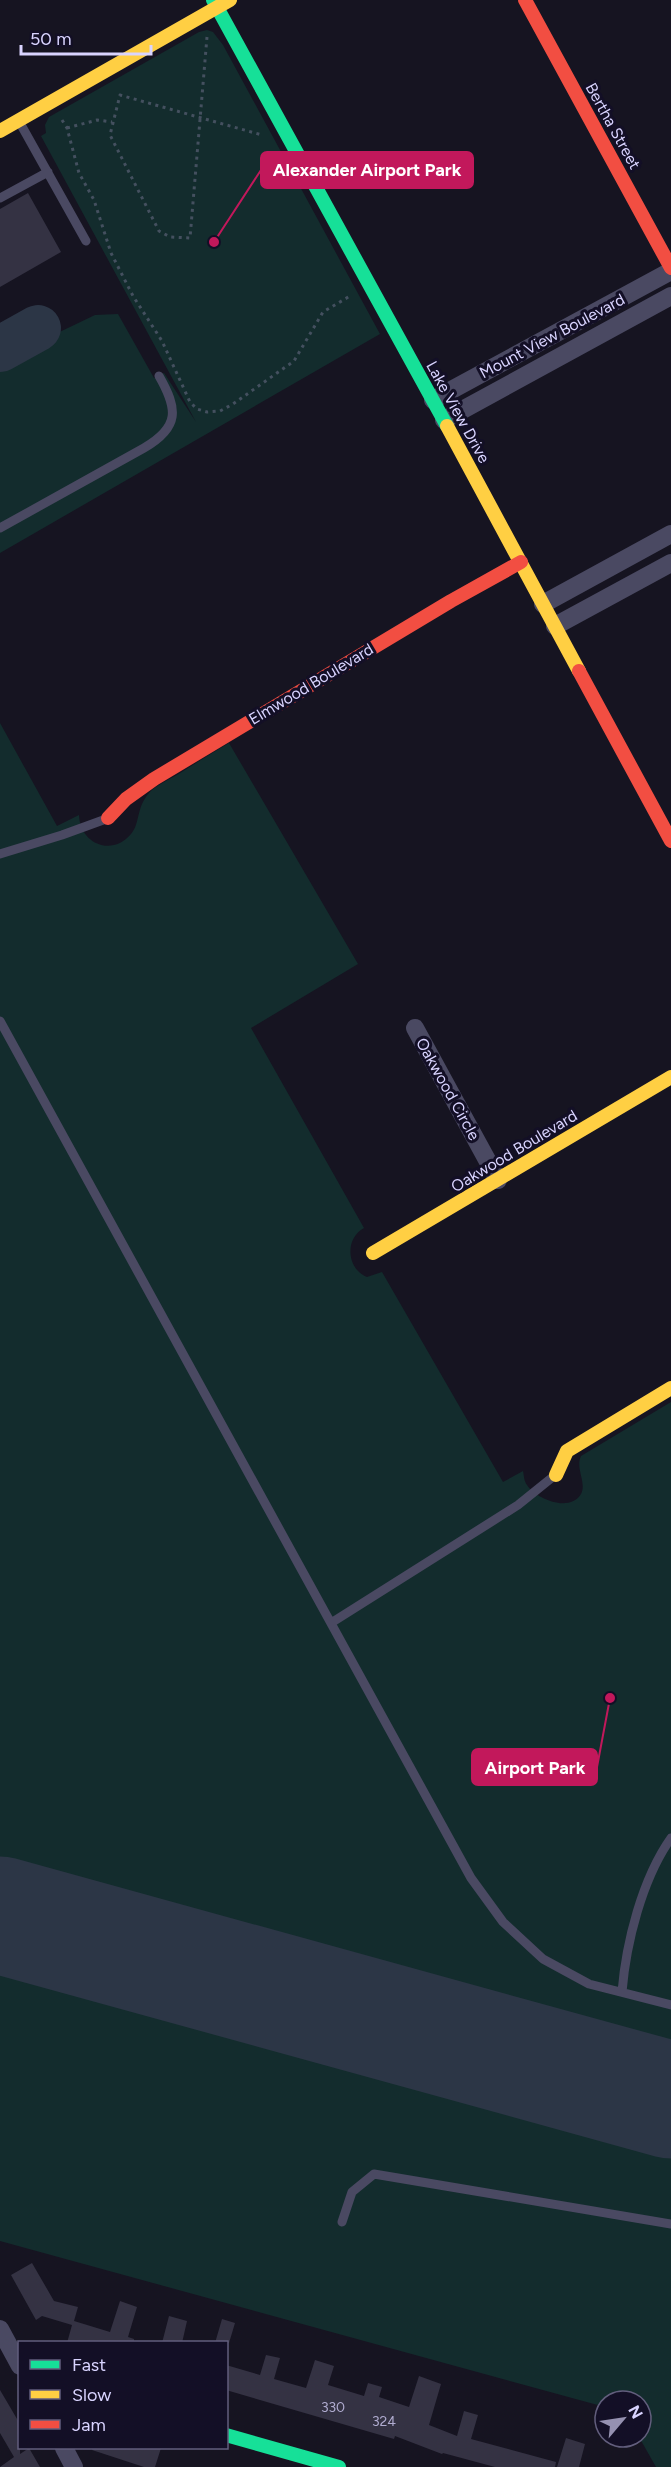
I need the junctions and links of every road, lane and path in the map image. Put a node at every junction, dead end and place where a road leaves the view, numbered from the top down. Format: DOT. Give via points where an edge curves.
graph roads {
  1 [pos="230,0"];
  2 [pos="525,0"];
  3 [pos="215,4"];
  4 [pos="208,35"];
  5 [pos="60,118"];
  6 [pos="200,118"];
  7 [pos="18,120"];
  8 [pos="112,122"];
  9 [pos="68,128"];
  10 [pos="0,130"];
  11 [pos="262,135"];
  12 [pos="48,172"];
  13 [pos="0,198"];
  14 [pos="86,241"];
  15 [pos="671,270"];
  16 [pos="350,296"];
  17 [pos="671,296"];
  18 [pos="159,376"];
  19 [pos="433,400"];
  20 [pos="444,420"];
  21 [pos="0,528"];
  22 [pos="671,534"];
  23 [pos="521,562"];
  24 [pos="671,563"];
  25 [pos="543,604"];
  26 [pos="555,626"];
  27 [pos="663,807"];
  28 [pos="108,818"];
  29 [pos="669,833"];
  30 [pos="0,854"];
  31 [pos="0,1021"];
  32 [pos="415,1028"];
  33 [pos="671,1077"];
  34 [pos="498,1180"];
  35 [pos="373,1253"];
  36 [pos="671,1388"];
  37 [pos="556,1475"];
  38 [pos="331,1623"];
  39 [pos="671,1838"];
  40 [pos="622,1992"];
  41 [pos="671,2005"];
  42 [pos="342,2222"];
  43 [pos="671,2224"];
  44 [pos="0,2329"];
  45 [pos="12,2364"];
  46 [pos="228,2436"];
  47 [pos="65,2449"];
  48 [pos="74,2467"];
  49 [pos="339,2467"];
  1 -- 3 [label="street"];
  2 -- 15 [label="street, Bertha Street"];
  3 -- 7 [label="street"];
  3 -- 19 [label="street, Lake View Drive"];
  4 -- 6 [label="path"];
  5 -- 9 [label="path"];
  6 -- 8 [label="path" via="120,95"];
  6 -- 8 [label="path" via="190,238 170,237 159,231 112,143"];
  6 -- 11 [label="path"];
  7 -- 10 [label="street"];
  7 -- 12 [label="lane"];
  8 -- 9 [label="path" via="97,120"];
  9 -- 16 [label="path" via="79,173 94,200 111,253 197,409 214,412 228,407 291,364 323,312"];
  12 -- 13 [label="lane"];
  12 -- 14 [label="lane"];
  15 -- 19 [label="street, Mount View Boulevard"];
  17 -- 20 [label="street, Mount View Boulevard"];
  18 -- 21 [label="lane" via="174,406 162,436"];
  19 -- 20 [label="street, Lake View Drive"];
  20 -- 23 [label="street, Lake View Drive"];
  22 -- 25 [label="street"];
  23 -- 25 [label="street, Lake View Drive"];
  23 -- 28 [label="street, Elmwood Boulevard" via="154,779 130,795"];
  24 -- 26 [label="street"];
  25 -- 26 [label="street, Lake View Drive"];
  26 -- 27 [label="street, Lake View Drive"];
  27 -- 29 [label="street, Lake View Drive"];
  28 -- 30 [label="lane"];
  31 -- 38 [label="lane"];
  32 -- 34 [label="street, Oakwood Circle"];
  33 -- 34 [label="street, Oakwood Boulevard"];
  34 -- 35 [label="street, Oakwood Boulevard"];
  36 -- 37 [label="street" via="567,1451"];
  37 -- 38 [label="lane" via="518,1505"];
  38 -- 40 [label="lane" via="471,1878 503,1922 543,1959 589,1984"];
  39 -- 40 [label="lane" via="657,1861 640,1908 627,1953"];
  40 -- 41 [label="lane"];
  42 -- 43 [label="lane" via="352,2192 374,2174"];
  44 -- 45 [label="street"];
  46 -- 49 [label="street"];
  47 -- 48 [label="street"];
}
